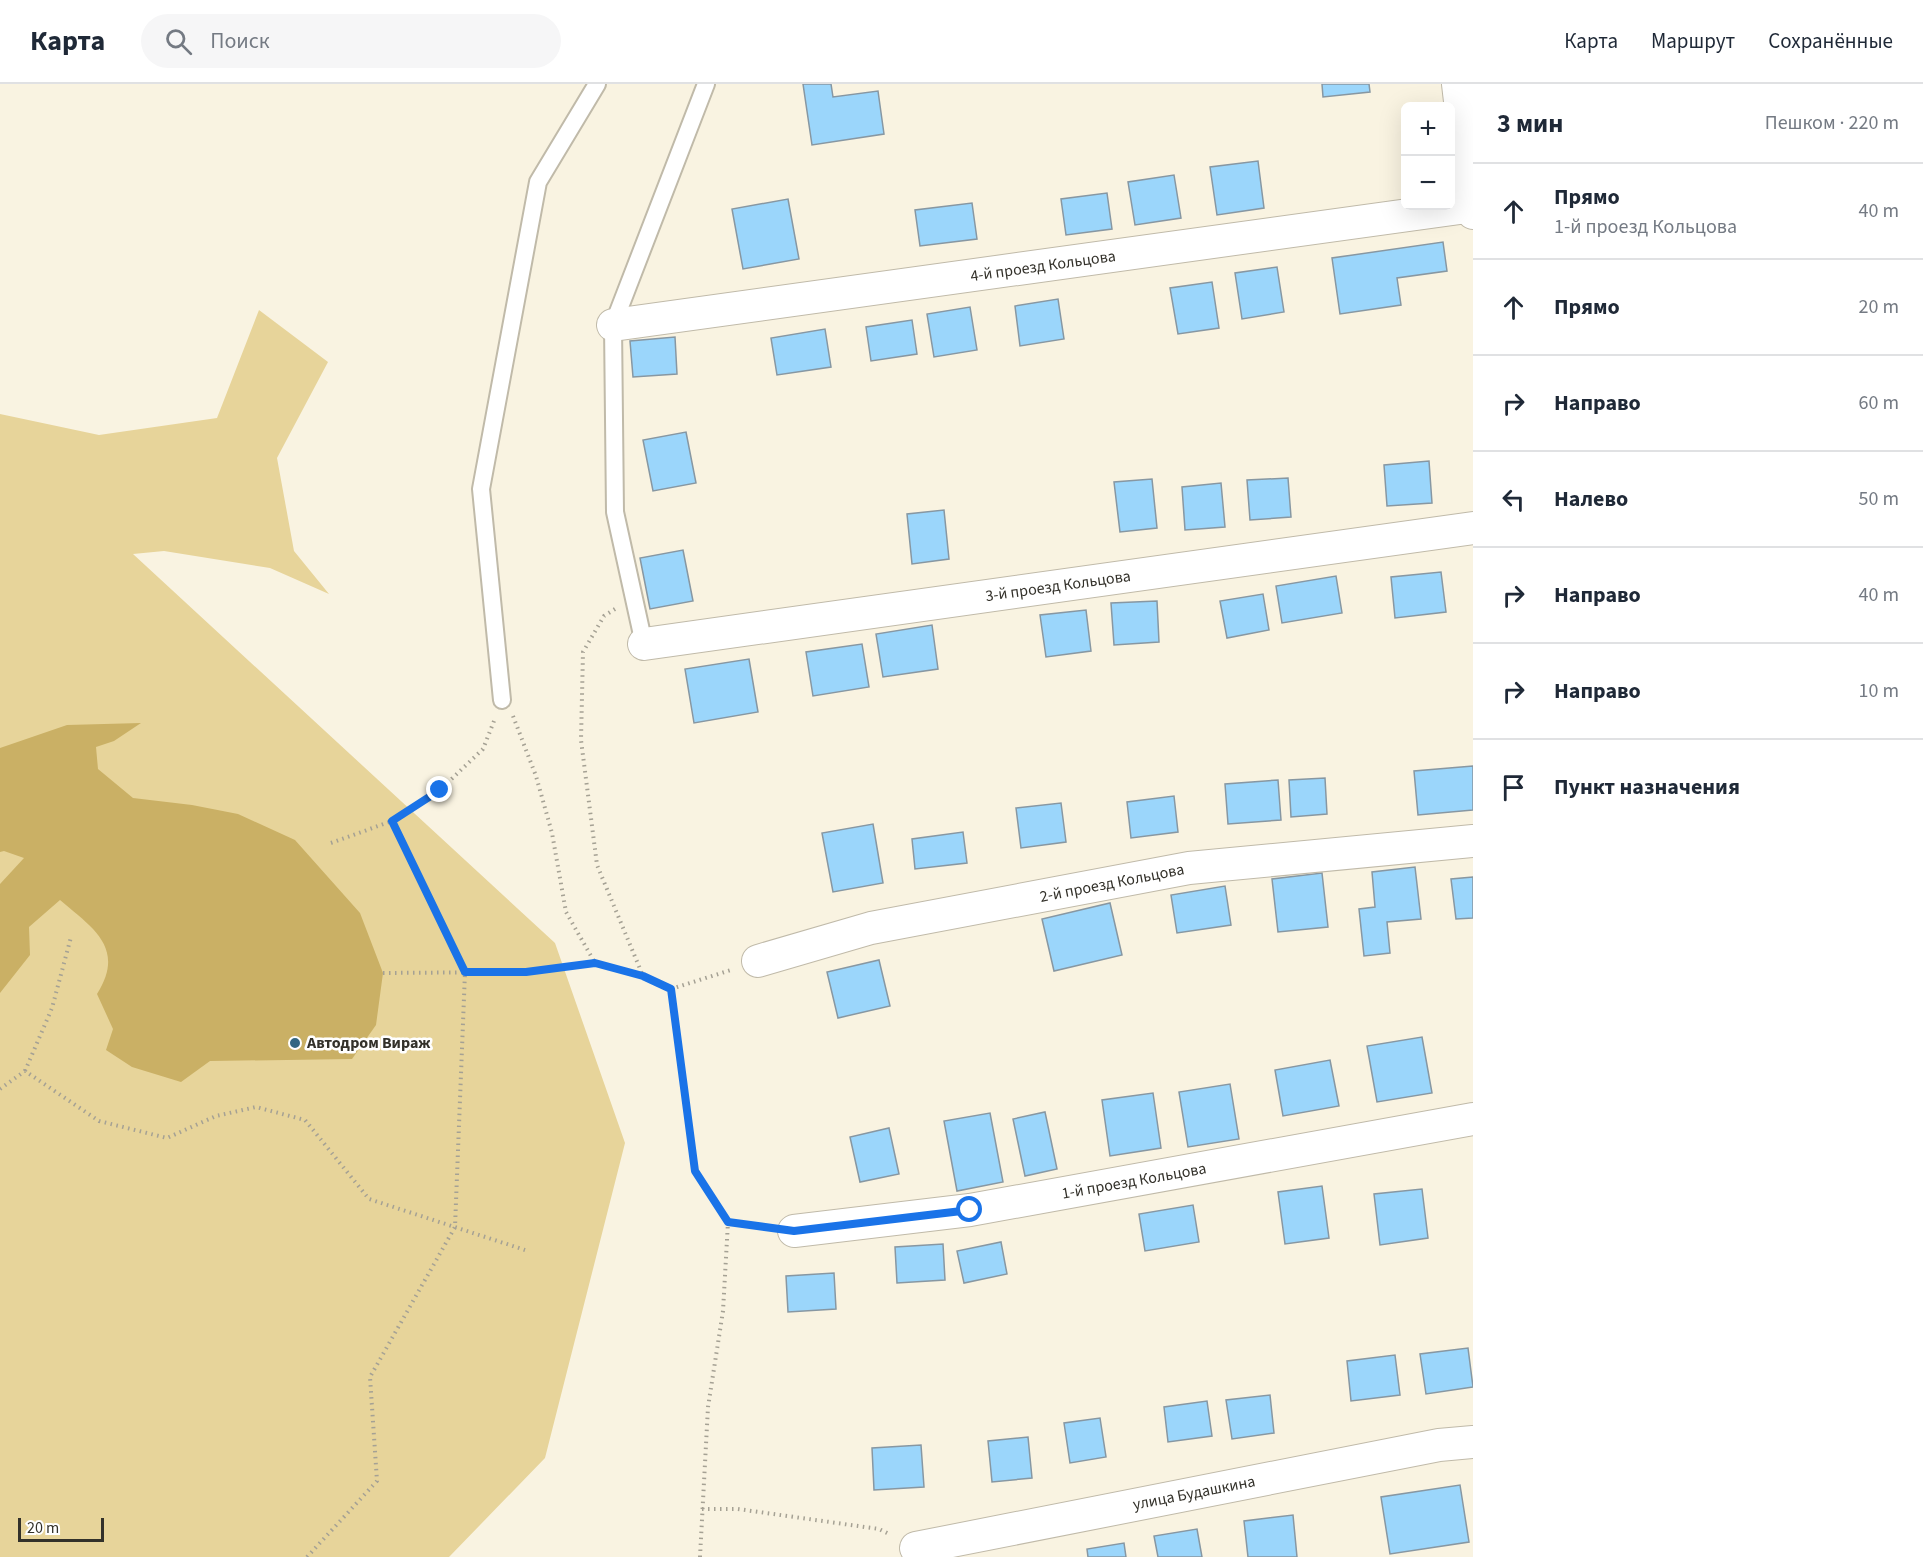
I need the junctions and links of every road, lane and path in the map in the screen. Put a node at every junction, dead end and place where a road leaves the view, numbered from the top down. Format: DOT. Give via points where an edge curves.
graph roads {
  1 [pos="597,84"];
  2 [pos="706,84"];
  3 [pos="1458,84"];
  4 [pos="1473,208"];
  5 [pos="613,325"];
  6 [pos="1473,528"];
  7 [pos="634,598"];
  8 [pos="644,644"];
  9 [pos="502,700"];
  10 [pos="392,821"];
  11 [pos="1473,841"];
  12 [pos="331,843"];
  13 [pos="71,936"];
  14 [pos="758,961"];
  15 [pos="595,963"];
  16 [pos="465,972"];
  17 [pos="383,973"];
  18 [pos="643,976"];
  19 [pos="671,989"];
  20 [pos="25,1071"];
  21 [pos="0,1089"];
  22 [pos="1473,1119"];
  23 [pos="728,1222"];
  24 [pos="455,1227"];
  25 [pos="794,1231"];
  26 [pos="525,1250"];
  27 [pos="1473,1442"];
  28 [pos="702,1509"];
  29 [pos="916,1548"];
  30 [pos="307,1557"];
  31 [pos="700,1557"];
  1 -- 9 [label="lane" via="538,182 482,489"];
  2 -- 5 [label="lane"];
  3 -- 4 [label="street"];
  4 -- 5 [label="street, 4-й проезд Кольцова"];
  5 -- 7 [label="lane" via="615,512"];
  6 -- 8 [label="street, 3-й проезд Кольцова"];
  7 -- 8 [label="lane"];
  7 -- 18 [label="path" via="604,616 583,652 581,740 597,865"];
  9 -- 10 [label="path" via="483,749 440,790"];
  9 -- 15 [label="path" via="517,722 536,776 552,833 566,912"];
  10 -- 12 [label="path"];
  10 -- 16 [label="path"];
  11 -- 14 [label="street, 2-й проезд Кольцова" via="1189,868 871,928"];
  13 -- 20 [label="path" via="52,1008"];
  14 -- 19 [label="path"];
  15 -- 16 [label="path" via="526,972"];
  15 -- 18 [label="path"];
  16 -- 17 [label="path"];
  16 -- 24 [label="path"];
  18 -- 19 [label="path"];
  19 -- 23 [label="path" via="695,1171"];
  20 -- 21 [label="path"];
  20 -- 24 [label="path" via="99,1121 167,1138 216,1116 256,1107 305,1120 369,1199"];
  22 -- 25 [label="street, 1-й проезд Кольцова" via="970,1210"];
  23 -- 25 [label="path"];
  23 -- 28 [label="path" via="723,1311 708,1407"];
  24 -- 26 [label="path"];
  24 -- 30 [label="path" via="370,1377 377,1481"];
  27 -- 29 [label="street, улица Будашкина" via="1439,1445"];
  28 -- 29 [label="path" via="738,1509 879,1529"];
  28 -- 31 [label="path"];
}
